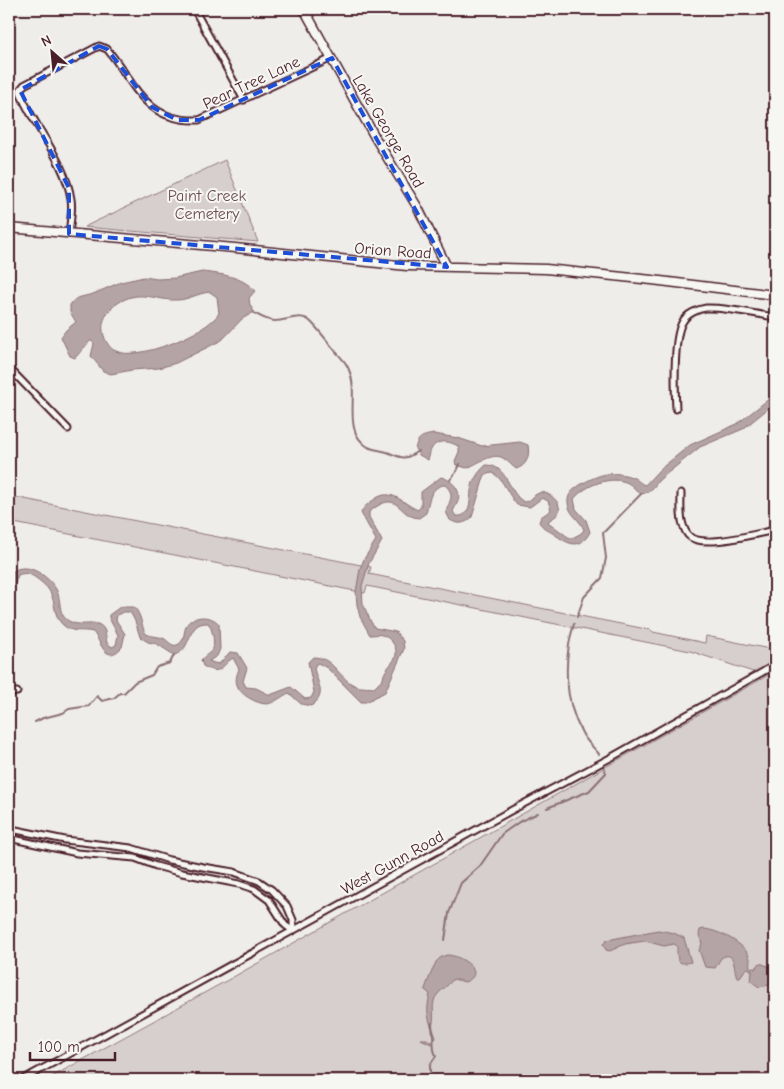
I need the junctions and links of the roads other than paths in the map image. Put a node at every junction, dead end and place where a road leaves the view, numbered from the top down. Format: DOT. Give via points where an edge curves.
graph roads {
  1 [pos="194,9"];
  2 [pos="304,9"];
  3 [pos="332,58"];
  4 [pos="244,100"];
  5 [pos="9,228"];
  6 [pos="70,234"];
  7 [pos="448,267"];
  8 [pos="775,295"];
  9 [pos="775,317"];
  10 [pos="9,368"];
  11 [pos="676,409"];
  12 [pos="68,429"];
  13 [pos="681,493"];
  14 [pos="775,530"];
  15 [pos="775,665"];
  16 [pos="17,692"];
  17 [pos="9,693"];
  18 [pos="9,828"];
  19 [pos="18,831"];
  20 [pos="9,838"];
  21 [pos="15,840"];
  22 [pos="146,852"];
  23 [pos="143,861"];
  24 [pos="276,894"];
  25 [pos="269,900"];
  26 [pos="293,931"];
  27 [pos="22,1080"];
  1 -- 4 [label="street"];
  2 -- 3 [label="main road, Lake George Road"];
  3 -- 4 [label="street, Pear Tree Lane"];
  3 -- 7 [label="main road, Lake George Road"];
  4 -- 6 [label="street, Pear Tree Lane" via="198,120 177,120 166,116 142,97 107,48 99,46 24,86 20,96 69,188 72,202"];
  5 -- 6 [label="main road, Orion Road"];
  6 -- 7 [label="main road, Orion Road" via="372,263"];
  7 -- 8 [label="main road, Orion Road" via="546,269"];
  9 -- 11 [label="street" via="706,308 683,321 674,376"];
  10 -- 12 [label="street"];
  13 -- 14 [label="street" via="683,525 689,536 696,540 719,540"];
  15 -- 26 [label="street, West Gunn Road"];
  16 -- 17 [label="street"];
  18 -- 19 [label="street"];
  19 -- 21 [label="street"];
  19 -- 22 [label="street"];
  20 -- 21 [label="street"];
  21 -- 23 [label="street" via="77,853 116,855"];
  22 -- 23 [label="street"];
  22 -- 24 [label="street" via="186,864 234,872 259,881"];
  23 -- 25 [label="street" via="182,873 239,884 254,889"];
  24 -- 25 [label="street"];
  24 -- 26 [label="street" via="287,906 293,920"];
  25 -- 26 [label="street" via="285,925"];
  26 -- 27 [label="street, West Gunn Road"];
}
